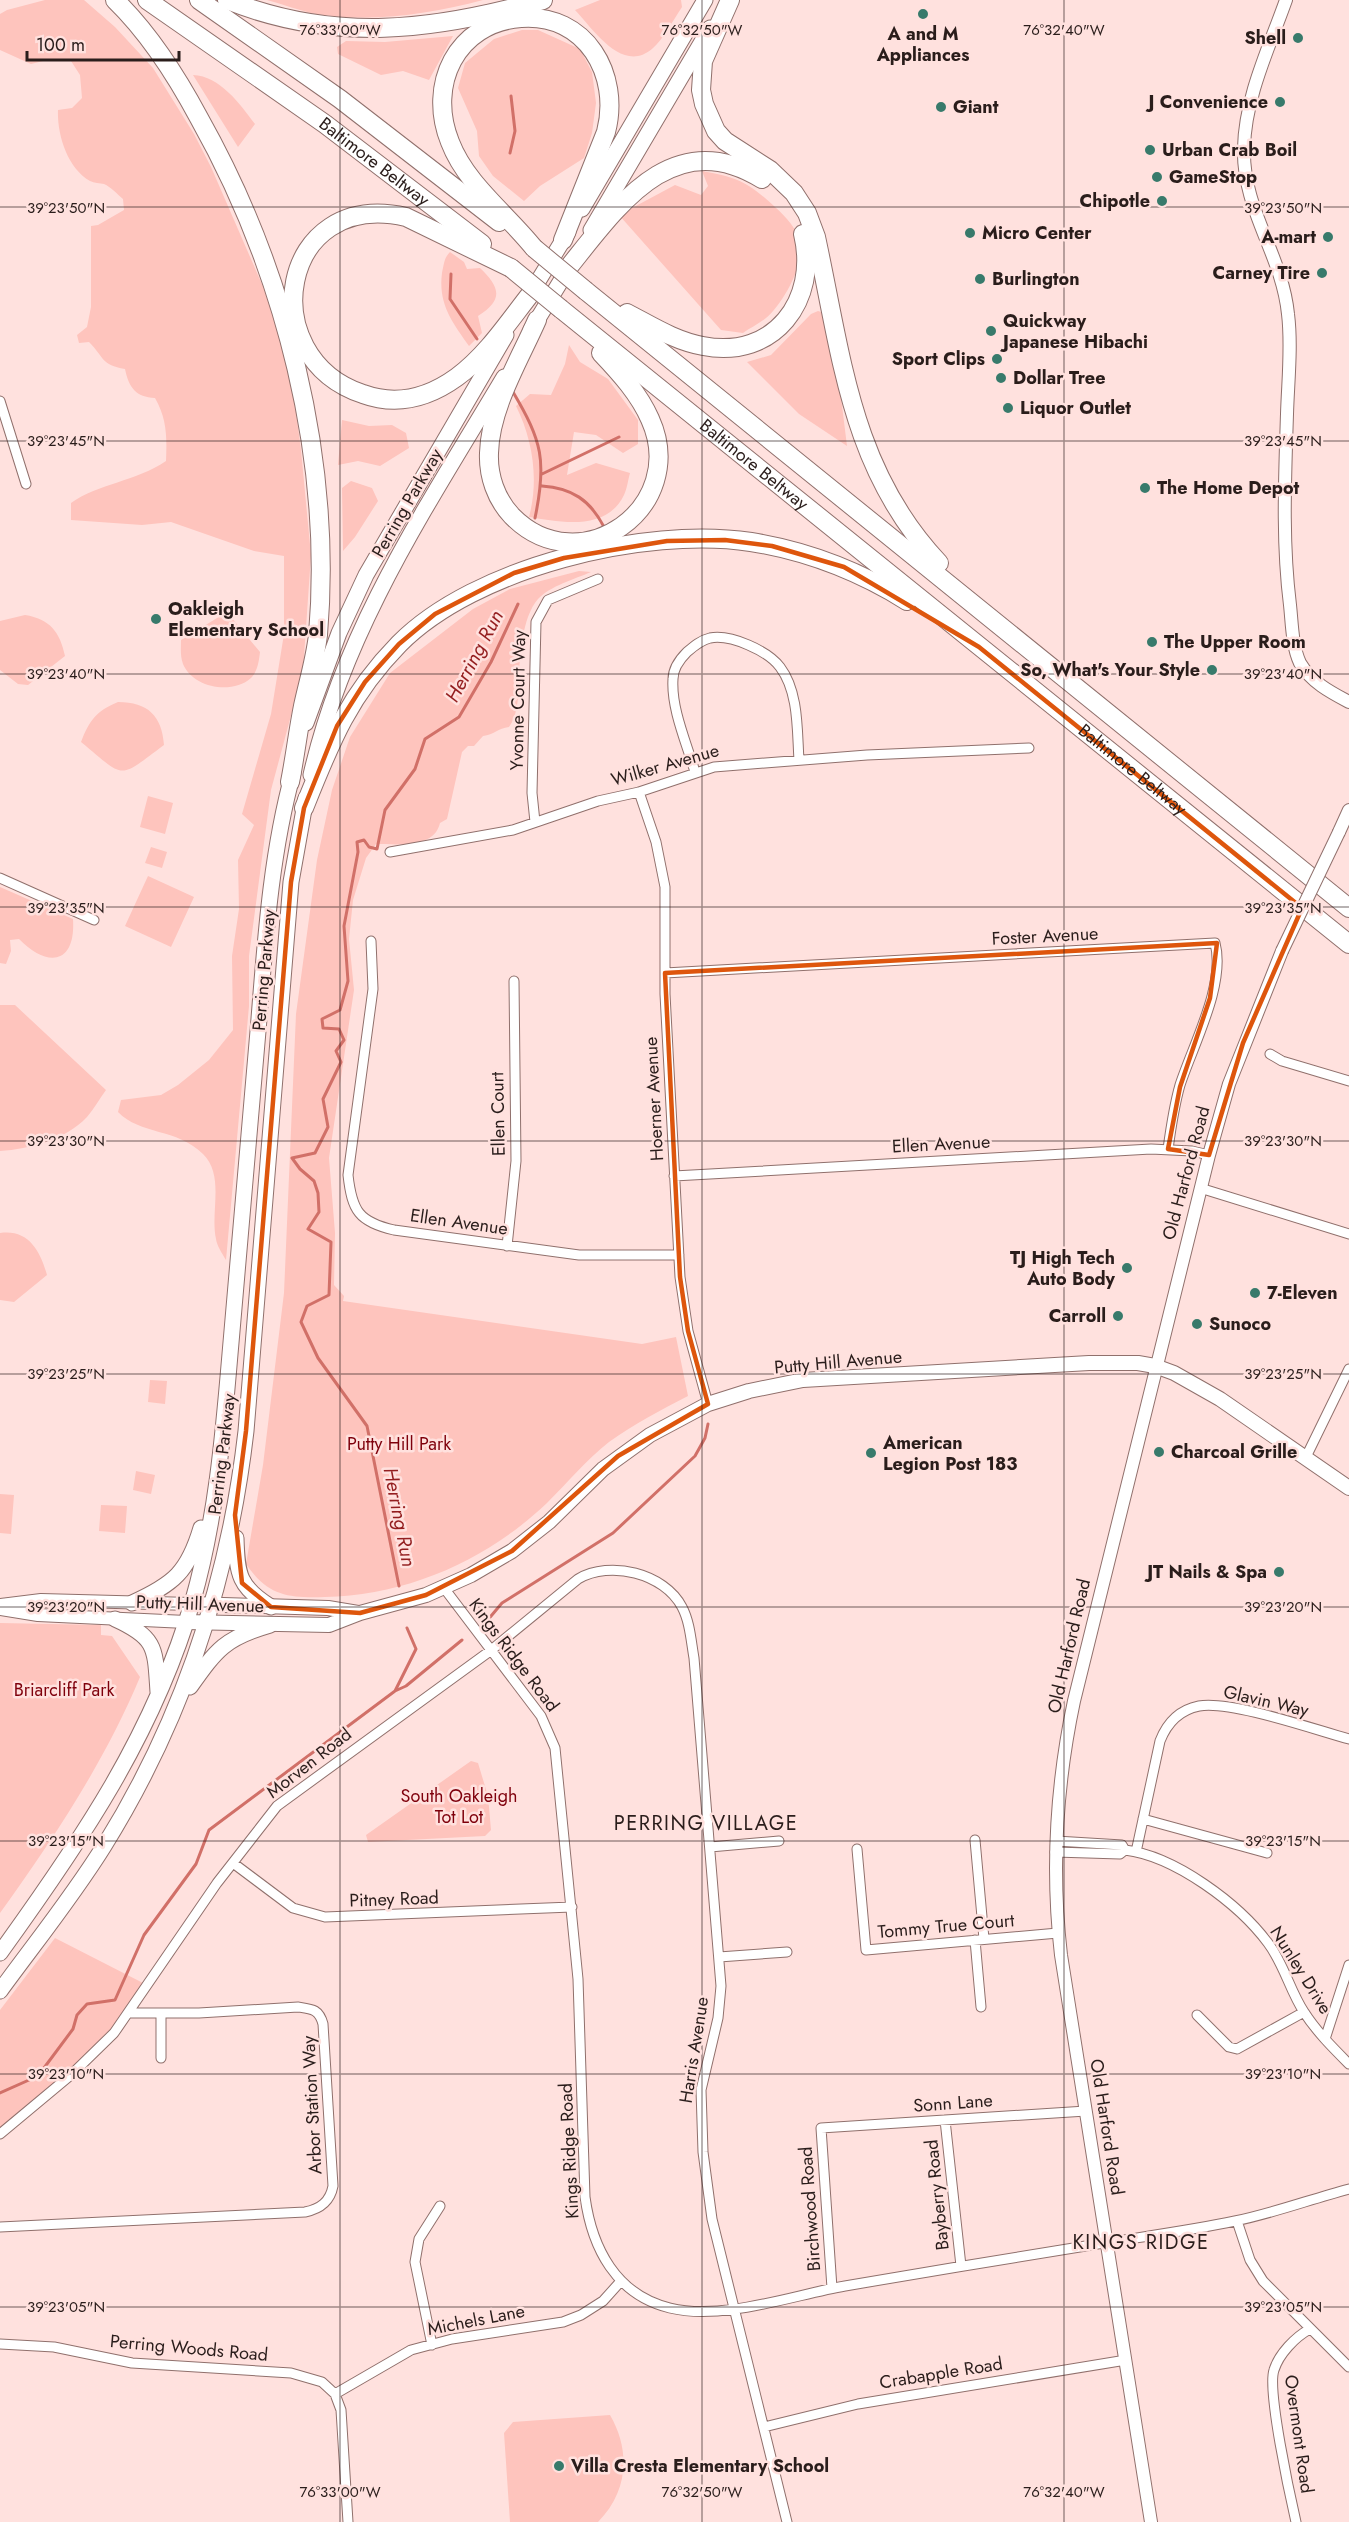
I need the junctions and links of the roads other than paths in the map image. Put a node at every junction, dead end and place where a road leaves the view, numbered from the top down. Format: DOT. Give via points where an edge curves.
graph roads {
  1 [pos="115,0"];
  2 [pos="147,0"];
  3 [pos="199,0"];
  4 [pos="227,0"];
  5 [pos="543,0"];
  6 [pos="705,0"];
  7 [pos="728,0"];
  8 [pos="1286,0"];
  9 [pos="563,240"];
  10 [pos="529,243"];
  11 [pos="511,268"];
  12 [pos="568,268"];
  13 [pos="586,291"];
  14 [pos="532,292"];
  15 [pos="567,314"];
  16 [pos="537,320"];
  17 [pos="0,401"];
  18 [pos="10,435"];
  19 [pos="0,438"];
  20 [pos="26,484"];
  21 [pos="598,579"];
  22 [pos="988,614"];
  23 [pos="979,647"];
  24 [pos="1349,702"];
  25 [pos="1029,748"];
  26 [pos="799,760"];
  27 [pos="695,772"];
  28 [pos="290,782"];
  29 [pos="639,792"];
  30 [pos="304,808"];
  31 [pos="1349,810"];
  32 [pos="535,822"];
  33 [pos="390,852"];
  34 [pos="0,878"];
  35 [pos="1349,908"];
  36 [pos="94,920"];
  37 [pos="370,940"];
  38 [pos="1349,944"];
  39 [pos="665,973"];
  40 [pos="514,981"];
  41 [pos="1270,1054"];
  42 [pos="1349,1081"];
  43 [pos="1168,1149"];
  44 [pos="1209,1155"];
  45 [pos="674,1176"];
  46 [pos="1200,1188"];
  47 [pos="1349,1234"];
  48 [pos="507,1246"];
  49 [pos="678,1255"];
  50 [pos="1155,1366"];
  51 [pos="1349,1368"];
  52 [pos="708,1404"];
  53 [pos="1306,1457"];
  54 [pos="220,1465"];
  55 [pos="1349,1488"];
  56 [pos="235,1515"];
  57 [pos="627,1572"];
  58 [pos="444,1588"];
  59 [pos="132,1602"];
  60 [pos="191,1604"];
  61 [pos="213,1605"];
  62 [pos="0,1607"];
  63 [pos="272,1607"];
  64 [pos="360,1613"];
  65 [pos="115,1619"];
  66 [pos="186,1622"];
  67 [pos="207,1623"];
  68 [pos="270,1625"];
  69 [pos="490,1651"];
  70 [pos="158,1695"];
  71 [pos="178,1704"];
  72 [pos="1349,1739"];
  73 [pos="1143,1819"];
  74 [pos="975,1839"];
  75 [pos="779,1841"];
  76 [pos="710,1846"];
  77 [pos="1056,1846"];
  78 [pos="857,1849"];
  79 [pos="1136,1852"];
  80 [pos="1267,1853"];
  81 [pos="232,1863"];
  82 [pos="572,1907"];
  83 [pos="1058,1933"];
  84 [pos="980,1940"];
  85 [pos="787,1952"];
  86 [pos="0,1953"];
  87 [pos="719,1957"];
  88 [pos="1349,1965"];
  89 [pos="0,1991"];
  90 [pos="981,2007"];
  91 [pos="1304,2012"];
  92 [pos="129,2013"];
  93 [pos="161,2014"];
  94 [pos="1197,2015"];
  95 [pos="1325,2038"];
  96 [pos="161,2058"];
  97 [pos="1349,2064"];
  98 [pos="1086,2111"];
  99 [pos="945,2120"];
  100 [pos="821,2128"];
  101 [pos="0,2134"];
  102 [pos="1349,2189"];
  103 [pos="440,2206"];
  104 [pos="1237,2221"];
  105 [pos="0,2228"];
  106 [pos="1108,2243"];
  107 [pos="961,2266"];
  108 [pos="621,2281"];
  109 [pos="832,2288"];
  110 [pos="734,2308"];
  111 [pos="1310,2329"];
  112 [pos="0,2344"];
  113 [pos="432,2345"];
  114 [pos="1126,2360"];
  115 [pos="1349,2367"];
  116 [pos="335,2394"];
  117 [pos="764,2427"];
  118 [pos="348,2522"];
  119 [pos="787,2522"];
  120 [pos="1151,2522"];
  121 [pos="1296,2522"];
  1 -- 28 [label="highway" via="176,77 226,170 267,269 295,368 316,492 320,574 318,636"];
  2 -- 11 [label="highway, Baltimore Beltway" via="334,131"];
  3 -- 10 [label="highway, Baltimore Beltway" via="340,99"];
  4 -- 5 [label="highway" via="305,24 380,30 442,23"];
  6 -- 9 [label="main road, Perring Parkway"];
  7 -- 12 [label="main road, Perring Parkway"];
  7 -- 22 [label="highway" via="702,68 701,90 709,118 732,146 785,183 807,213 816,237 855,416 872,465 914,536"];
  8 -- 24 [label="street" via="1249,109 1243,170 1248,196 1279,274 1288,315 1284,505 1287,582 1296,649 1306,671 1318,684"];
  9 -- 10 [label="highway" via="611,115 609,82 584,40 559,25 521,18 493,25 462,48 446,75 441,109 460,162"];
  9 -- 14 [label="main road, Perring Parkway"];
  10 -- 13 [label="highway, Baltimore Beltway, bridge"];
  11 -- 14 [label="highway" via="406,217 388,213 356,215 324,231 305,252 294,281 293,313 304,346 328,375 373,398 408,400 438,388 471,364"];
  11 -- 15 [label="highway, Baltimore Beltway, bridge"];
  12 -- 13 [label="highway" via="640,186 673,167 702,161 747,170 774,189 796,216 807,250 803,290 791,315 770,335 745,346 718,348 690,343 660,332"];
  12 -- 16 [label="main road, Perring Parkway"];
  13 -- 22 [label="highway, Baltimore Beltway"];
  14 -- 28 [label="main road, Perring Parkway" via="366,575 318,687"];
  15 -- 16 [label="highway" via="631,387 650,419 657,445 657,475 644,504 616,531 587,542 560,542 534,533 508,512 492,480 491,436"];
  15 -- 23 [label="highway, Baltimore Beltway"];
  16 -- 30 [label="main road, Perring Parkway" via="383,583 334,695"];
  17 -- 18 [label="street"];
  18 -- 19 [label="street"];
  18 -- 20 [label="street"];
  21 -- 32 [label="street, Yvonne Court Way" via="548,600 536,622 532,793"];
  22 -- 35 [label="highway, Baltimore Beltway"];
  23 -- 30 [label="highway" via="866,578 820,559 772,546 696,539 640,544 564,558 513,573 473,592 435,614 399,644 349,705"];
  23 -- 38 [label="highway, Baltimore Beltway"];
  25 -- 26 [label="street, Wilker Avenue"];
  26 -- 27 [label="street, Wilker Avenue" via="738,763"];
  26 -- 27 [label="street" via="794,700 781,668 763,653 734,641 710,638 682,657 672,679"];
  27 -- 29 [label="street, Wilker Avenue"];
  28 -- 54 [label="main road, Perring Parkway" via="266,931"];
  29 -- 32 [label="street, Wilker Avenue"];
  29 -- 39 [label="street, Hoerner Avenue" via="664,880"];
  30 -- 56 [label="main road, Perring Parkway" via="291,882 246,1431"];
  31 -- 44 [label="street, Old Harford Road, bridge" via="1282,951 1228,1084"];
  32 -- 33 [label="street, Wilker Avenue" via="513,830"];
  34 -- 36 [label="street"];
  37 -- 48 [label="street, Ellen Avenue" via="373,989 348,1175 358,1214 378,1226"];
  39 -- 43 [label="street, Foster Avenue" via="1215,943 1217,960 1210,998 1179,1087"];
  39 -- 45 [label="street, Hoerner Avenue"];
  40 -- 48 [label="street, Ellen Court" via="516,1161"];
  41 -- 42 [label="street"];
  43 -- 44 [label="street, Ellen Avenue"];
  43 -- 45 [label="street, Ellen Avenue"];
  44 -- 46 [label="street, Old Harford Road"];
  45 -- 49 [label="street, Hoerner Avenue"];
  46 -- 47 [label="street"];
  46 -- 50 [label="street, Old Harford Road"];
  48 -- 49 [label="street, Ellen Avenue" via="596,1257"];
  49 -- 52 [label="street, Hoerner Avenue" via="688,1331"];
  50 -- 52 [label="main road, Putty Hill Avenue" via="1089,1363 812,1380 768,1386"];
  50 -- 53 [label="main road, Putty Hill Avenue" via="1210,1393"];
  50 -- 77 [label="street, Old Harford Road" via="1069,1725 1061,1770"];
  51 -- 53 [label="street"];
  52 -- 58 [label="main road, Putty Hill Avenue" via="635,1444 531,1536 491,1564"];
  53 -- 55 [label="main road, Putty Hill Avenue"];
  54 -- 59 [label="main road" via="186,1566 164,1587"];
  54 -- 60 [label="main road, Perring Parkway" via="212,1519"];
  56 -- 61 [label="main road, Perring Parkway"];
  56 -- 63 [label="main road" via="239,1575 249,1591"];
  57 -- 69 [label="street, Morven Road" via="605,1571 584,1576"];
  57 -- 76 [label="street, Harris Avenue" via="646,1577 667,1590 686,1617 694,1658"];
  58 -- 64 [label="main road, Putty Hill Avenue"];
  58 -- 69 [label="street, Kings Ridge Road"];
  59 -- 60 [label="street, Putty Hill Avenue"];
  59 -- 62 [label="street, Putty Hill Avenue" via="41,1600"];
  60 -- 61 [label="main road, Putty Hill Avenue"];
  60 -- 66 [label="main road, Perring Parkway"];
  61 -- 63 [label="main road, Putty Hill Avenue"];
  61 -- 67 [label="main road, Perring Parkway"];
  62 -- 65 [label="street, Putty Hill Avenue" via="38,1616"];
  63 -- 64 [label="main road, Putty Hill Avenue"];
  64 -- 68 [label="main road, Putty Hill Avenue" via="329,1625"];
  65 -- 66 [label="street, Putty Hill Avenue"];
  65 -- 70 [label="main road" via="148,1639 156,1662"];
  66 -- 67 [label="main road, Putty Hill Avenue"];
  66 -- 70 [label="main road, Perring Parkway"];
  67 -- 68 [label="main road, Putty Hill Avenue"];
  67 -- 71 [label="main road, Perring Parkway"];
  68 -- 71 [label="main road" via="243,1633 220,1648"];
  69 -- 81 [label="street, Morven Road" via="277,1806"];
  69 -- 82 [label="street, Kings Ridge Road" via="541,1716 555,1748"];
  70 -- 86 [label="main road, Perring Parkway" via="114,1786"];
  71 -- 89 [label="main road, Perring Parkway" via="103,1847"];
  72 -- 73 [label="street, Glavin Way" via="1233,1708 1200,1706 1183,1711 1164,1731"];
  73 -- 79 [label="street, Glavin Way"];
  73 -- 80 [label="street"];
  74 -- 84 [label="street"];
  75 -- 76 [label="street"];
  76 -- 87 [label="street, Harris Avenue"];
  77 -- 79 [label="street, Nunley Drive" via="1120,1854 1125,1850"];
  77 -- 83 [label="street, Old Harford Road"];
  78 -- 84 [label="street, Tommy True Court" via="866,1950"];
  79 -- 91 [label="street, Nunley Drive" via="1210,1887 1246,1918 1272,1950"];
  81 -- 82 [label="street, Pitney Road" via="285,1904 325,1917"];
  81 -- 92 [label="street, Morven Road"];
  82 -- 108 [label="street, Kings Ridge Road" via="585,2198 598,2250"];
  83 -- 84 [label="street, Tommy True Court"];
  83 -- 98 [label="street, Old Harford Road"];
  84 -- 90 [label="street"];
  85 -- 87 [label="street"];
  87 -- 110 [label="street, Harris Avenue" via="718,2018 700,2109 712,2219"];
  88 -- 95 [label="street"];
  91 -- 94 [label="street" via="1237,2049 1229,2047"];
  91 -- 95 [label="street, Nunley Drive"];
  92 -- 93 [label="street, Arbor Station Way"];
  92 -- 101 [label="street, Morven Road" via="92,2056"];
  93 -- 96 [label="street"];
  93 -- 105 [label="street, Arbor Station Way" via="298,2007 320,2014 324,2024 333,2186 326,2202 306,2212"];
  95 -- 97 [label="street, Nunley Drive"];
  98 -- 99 [label="street, Sonn Lane"];
  98 -- 106 [label="street, Old Harford Road"];
  99 -- 100 [label="street, Sonn Lane"];
  99 -- 107 [label="street, Bayberry Road"];
  100 -- 109 [label="street, Birchwood Road"];
  102 -- 104 [label="street, Kings Ridge Road"];
  103 -- 113 [label="street" via="419,2240 415,2262"];
  104 -- 106 [label="street, Kings Ridge Road"];
  104 -- 111 [label="street" via="1250,2260 1263,2281"];
  106 -- 107 [label="street, Kings Ridge Road"];
  106 -- 114 [label="street, Old Harford Road"];
  107 -- 109 [label="street, Kings Ridge Road"];
  108 -- 110 [label="street, Kings Ridge Road" via="671,2309"];
  108 -- 113 [label="street, Michels Lane" via="603,2301 563,2322"];
  109 -- 110 [label="street, Kings Ridge Road"];
  110 -- 117 [label="street, Harris Avenue"];
  111 -- 115 [label="street"];
  111 -- 121 [label="street, Overmont Road" via="1293,2342 1273,2373"];
  112 -- 116 [label="street, Perring Woods Road" via="54,2347 132,2363 291,2373 315,2379"];
  113 -- 116 [label="street, Michels Lane" via="411,2350"];
  114 -- 117 [label="street, Crabapple Road" via="867,2403"];
  114 -- 120 [label="street, Old Harford Road"];
  116 -- 118 [label="street" via="343,2422"];
  117 -- 119 [label="street, Harris Avenue"];
}
